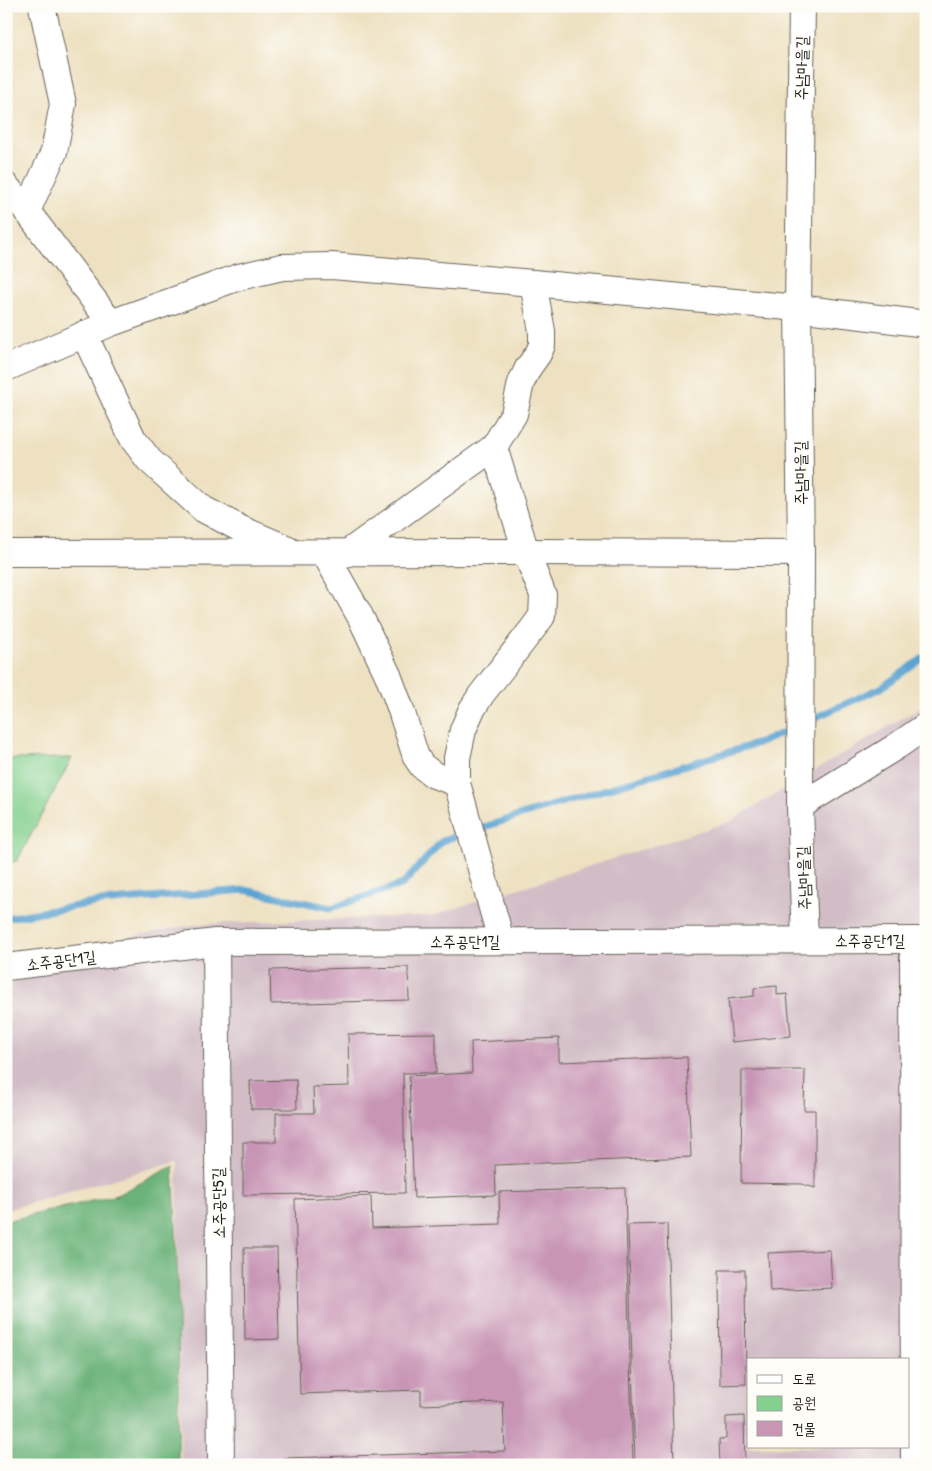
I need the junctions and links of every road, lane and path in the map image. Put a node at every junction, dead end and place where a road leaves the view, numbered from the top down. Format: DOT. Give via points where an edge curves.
graph roads {
  1 [pos="42,6"];
  2 [pos="802,6"];
  3 [pos="6,186"];
  4 [pos="27,211"];
  5 [pos="533,283"];
  6 [pos="798,308"];
  7 [pos="111,323"];
  8 [pos="926,324"];
  9 [pos="84,334"];
  10 [pos="6,368"];
  11 [pos="494,447"];
  12 [pos="526,552"];
  13 [pos="6,553"];
  14 [pos="298,553"];
  15 [pos="335,554"];
  16 [pos="802,554"];
  17 [pos="926,726"];
  18 [pos="457,783"];
  19 [pos="800,806"];
  20 [pos="501,940"];
  21 [pos="805,940"];
  22 [pos="920,940"];
  23 [pos="216,942"];
  24 [pos="6,967"];
  25 [pos="221,1465"];
  26 [pos="914,1465"];
  1 -- 4 [label="street" via="63,104 54,152"];
  2 -- 6 [label="street, 주남마을길"];
  3 -- 4 [label="street"];
  4 -- 7 [label="street"];
  5 -- 6 [label="street"];
  5 -- 7 [label="street" via="332,266 282,267 239,277"];
  5 -- 11 [label="street" via="542,345 521,383 514,414"];
  6 -- 8 [label="street"];
  6 -- 16 [label="street, 주남마을길"];
  7 -- 9 [label="street"];
  9 -- 10 [label="street"];
  9 -- 14 [label="street" via="133,439 149,460 203,509"];
  11 -- 12 [label="street"];
  11 -- 15 [label="street"];
  12 -- 15 [label="street"];
  12 -- 16 [label="street"];
  12 -- 18 [label="street" via="543,595 542,616 471,711 462,730"];
  13 -- 14 [label="street"];
  14 -- 15 [label="street"];
  15 -- 18 [label="street" via="388,675 416,757 434,775"];
  16 -- 19 [label="street, 주남마을길"];
  17 -- 19 [label="street"];
  18 -- 20 [label="street"];
  19 -- 21 [label="street, 주남마을길"];
  20 -- 21 [label="street, 소주공단1길"];
  20 -- 23 [label="street, 소주공단1길"];
  21 -- 22 [label="street, 소주공단1길"];
  22 -- 26 [label="street"];
  23 -- 24 [label="street, 소주공단1길"];
  23 -- 25 [label="street, 소주공단5길"];
}
